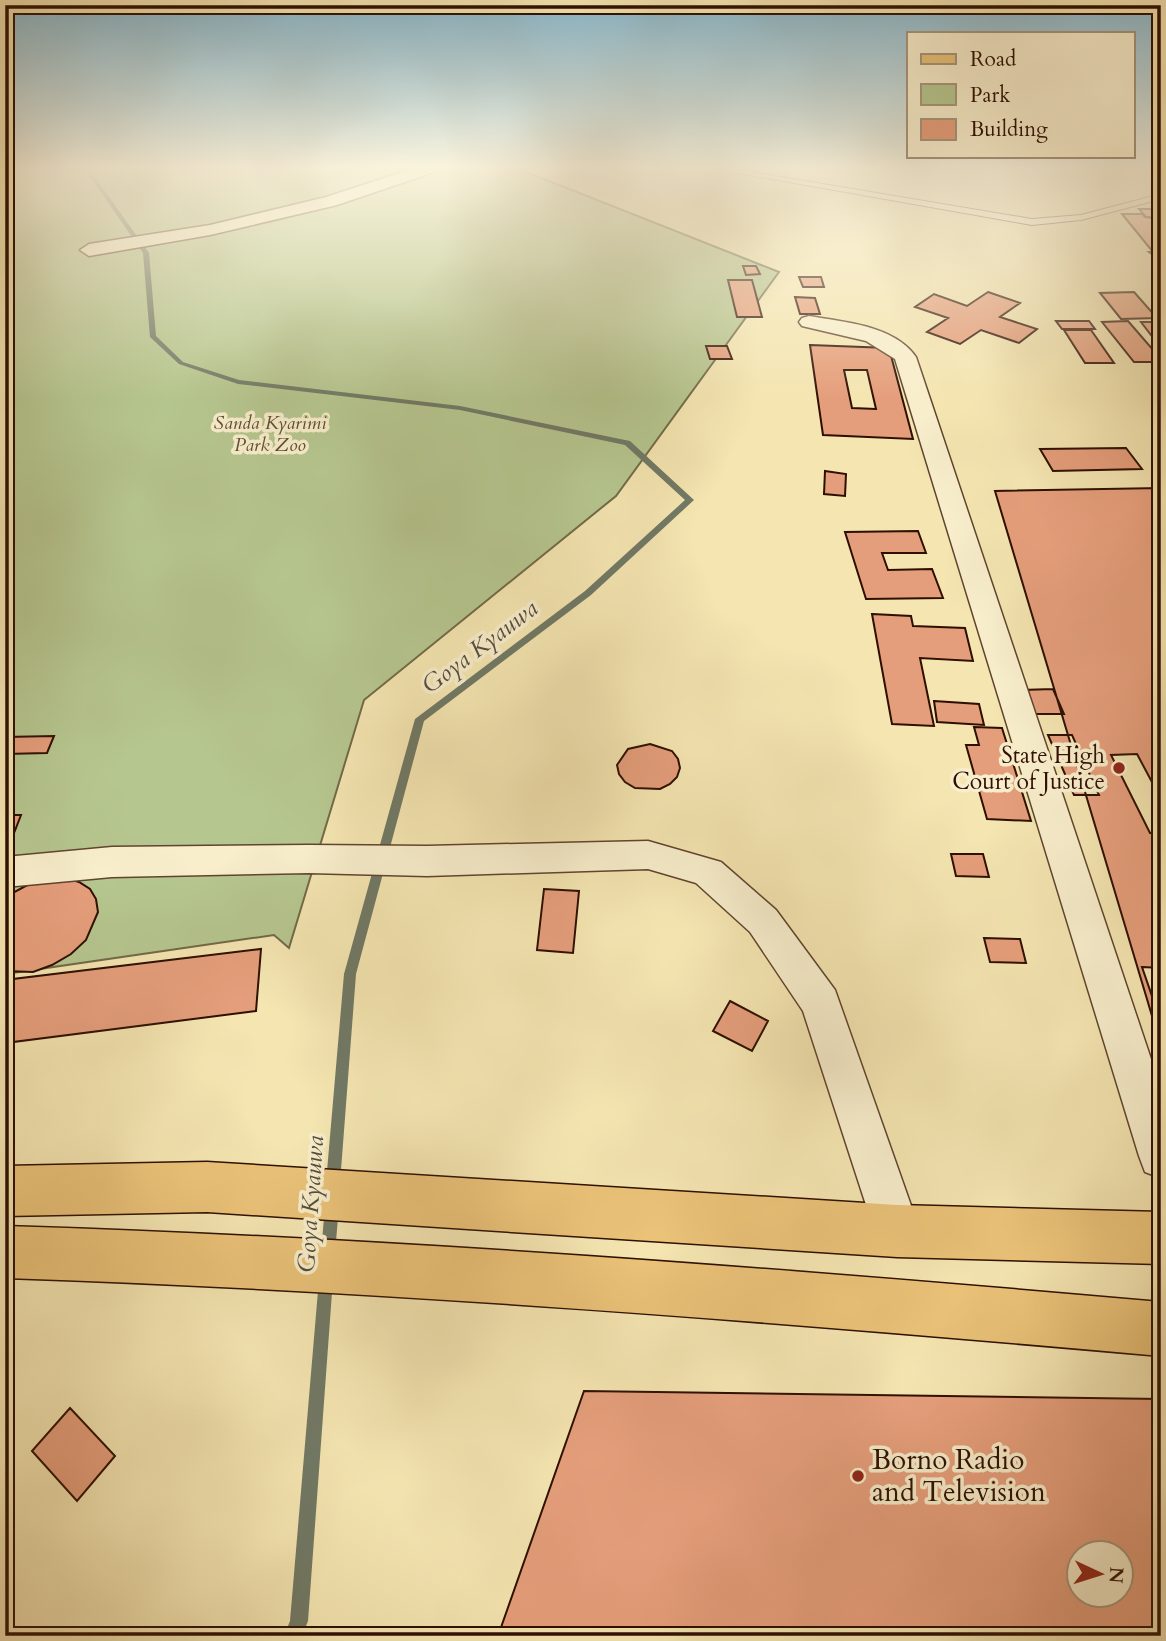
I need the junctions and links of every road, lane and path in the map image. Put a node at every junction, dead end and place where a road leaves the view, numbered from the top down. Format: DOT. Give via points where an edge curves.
graph roads {
  1 [pos="117,246"];
  2 [pos="96,249"];
  3 [pos="809,322"];
  4 [pos="5,872"];
  5 [pos="1161,1156"];
  6 [pos="5,1191"];
  7 [pos="897,1231"];
  8 [pos="1161,1238"];
  9 [pos="5,1252"];
  10 [pos="1161,1329"];
  1 -- 2 [label="street"];
  3 -- 5 [label="street" via="893,344 905,357"];
  4 -- 7 [label="street" via="112,862 648,855 708,872 763,921 821,1003"];
  6 -- 7 [label="main road" via="208,1187"];
  7 -- 8 [label="main road"];
  9 -- 10 [label="main road" via="187,1257 682,1287"];
}
